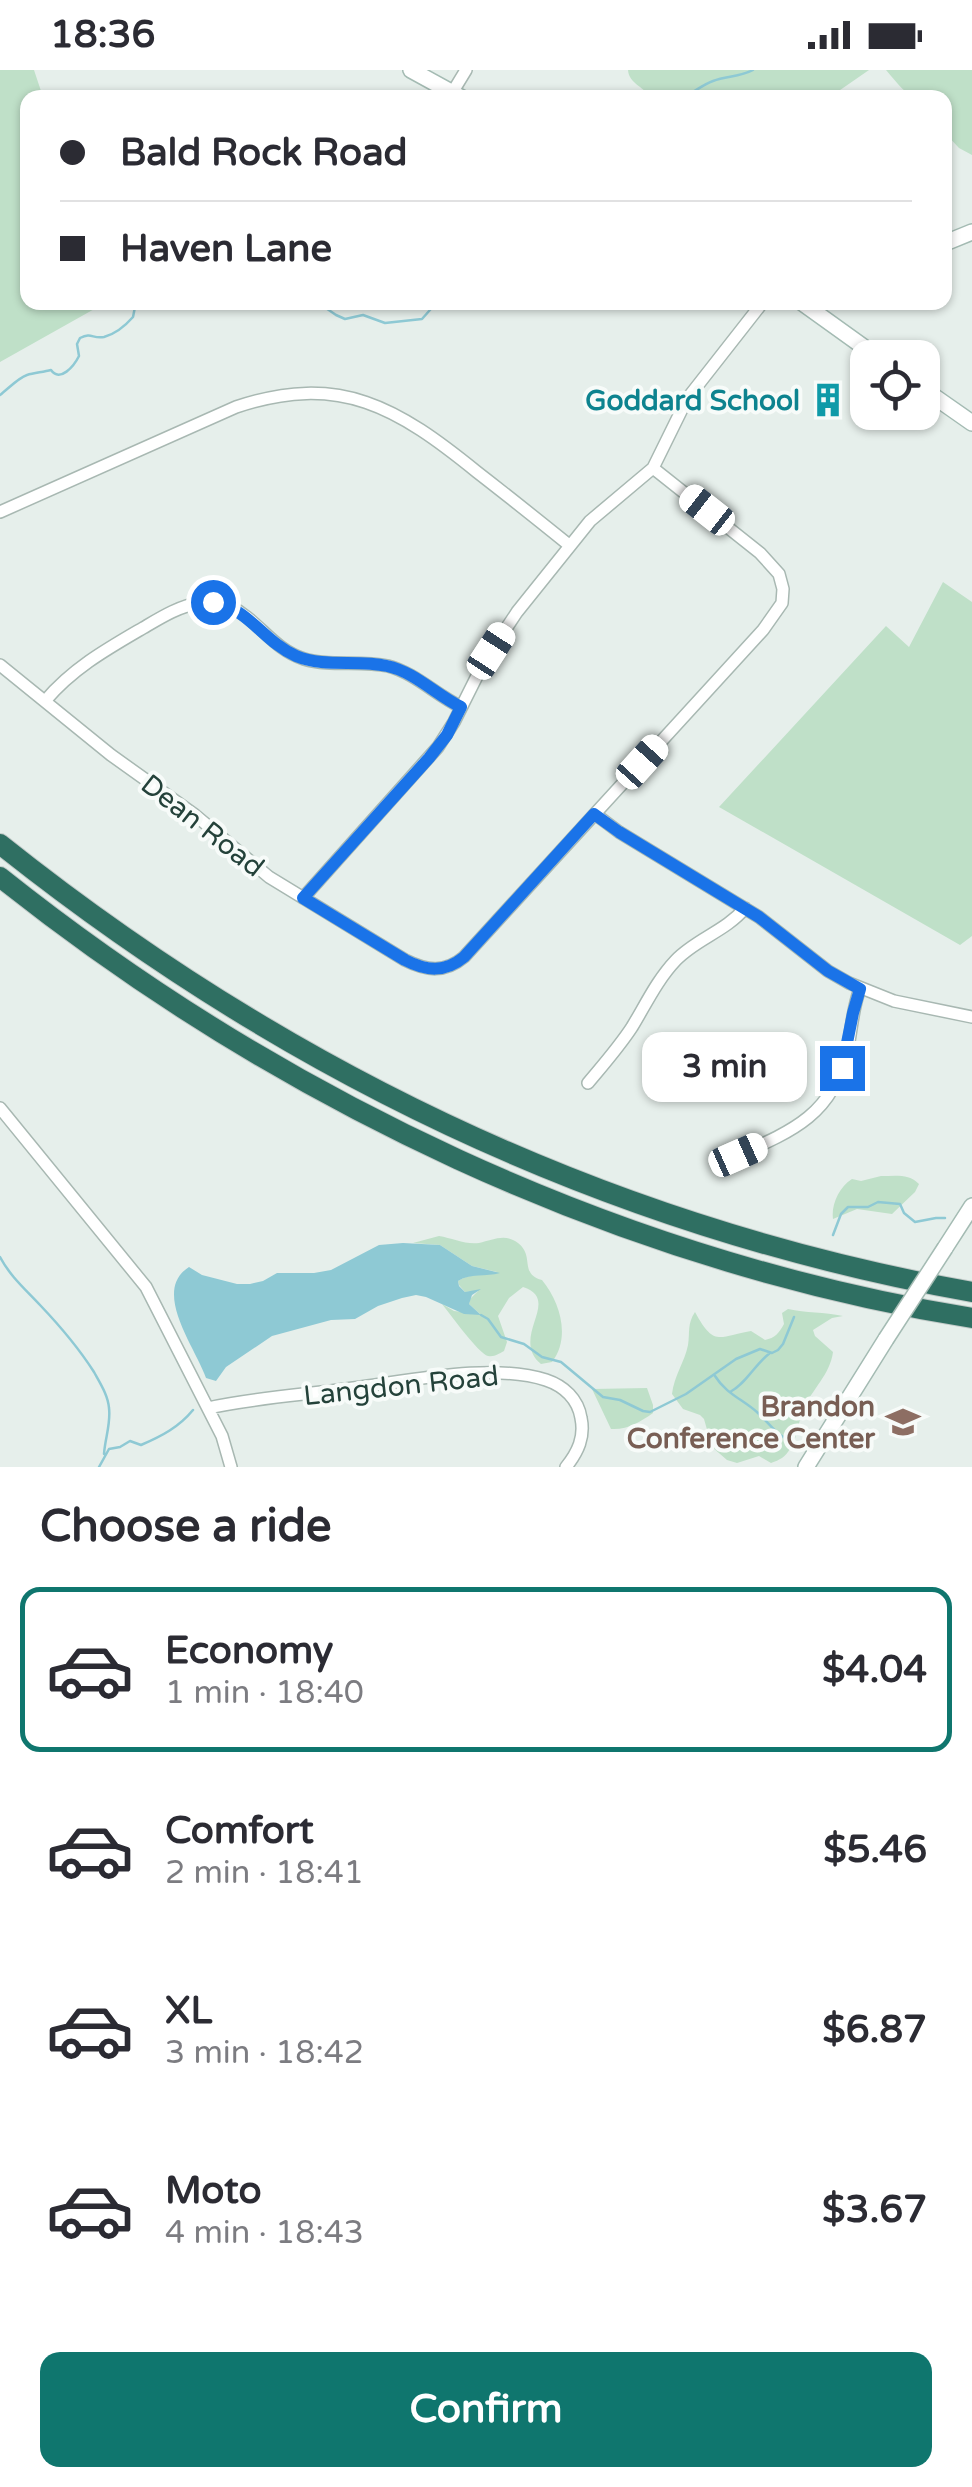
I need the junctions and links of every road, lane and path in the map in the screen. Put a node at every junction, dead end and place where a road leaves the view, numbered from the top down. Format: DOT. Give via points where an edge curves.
graph roads {
  1 [pos="411,70"];
  2 [pos="448,90"];
  3 [pos="757,310"];
  4 [pos="816,310"];
  5 [pos="855,340"];
  6 [pos="940,401"];
  7 [pos="972,423"];
  8 [pos="654,468"];
  9 [pos="0,512"];
  10 [pos="568,545"];
  11 [pos="0,665"];
  12 [pos="45,701"];
  13 [pos="461,707"];
  14 [pos="594,814"];
  15 [pos="0,844"];
  16 [pos="0,878"];
  17 [pos="303,898"];
  18 [pos="745,908"];
  19 [pos="860,989"];
  20 [pos="972,1017"];
  21 [pos="588,1083"];
  22 [pos="0,1108"];
  23 [pos="738,1155"];
  24 [pos="972,1206"];
  25 [pos="972,1292"];
  26 [pos="972,1318"];
  27 [pos="208,1408"];
  28 [pos="232,1467"];
  29 [pos="566,1467"];
  30 [pos="806,1467"];
  1 -- 2 [label="main road"];
  3 -- 8 [label="street" via="688,399"];
  4 -- 5 [label="main road"];
  6 -- 7 [label="main road"];
  8 -- 10 [label="street"];
  8 -- 14 [label="street, Dean Road" via="767,559 782,582 782,604"];
  9 -- 10 [label="street" via="236,407 274,396 321,394 366,402 410,422"];
  10 -- 13 [label="street" via="510,622"];
  11 -- 12 [label="street, Dean Road"];
  12 -- 13 [label="street" via="96,655 204,602 231,607 301,658 396,668"];
  12 -- 17 [label="street, Dean Road"];
  13 -- 17 [label="street" via="429,758"];
  14 -- 17 [label="street, Dean Road" via="450,967 405,960"];
  14 -- 18 [label="street"];
  15 -- 25 [label="highway" via="206,992 448,1126 705,1226"];
  16 -- 26 [label="highway" via="198,1019 427,1145 554,1200 701,1252 852,1294"];
  18 -- 19 [label="street"];
  18 -- 21 [label="street" via="673,963"];
  19 -- 20 [label="street"];
  19 -- 23 [label="street" via="828,1099 794,1129"];
  22 -- 27 [label="street" via="146,1286"];
  24 -- 30 [label="main road, bridge"];
  27 -- 28 [label="street"];
  27 -- 29 [label="street, Langdon Road" via="469,1374 518,1374 556,1384 579,1409 583,1433"];
}
